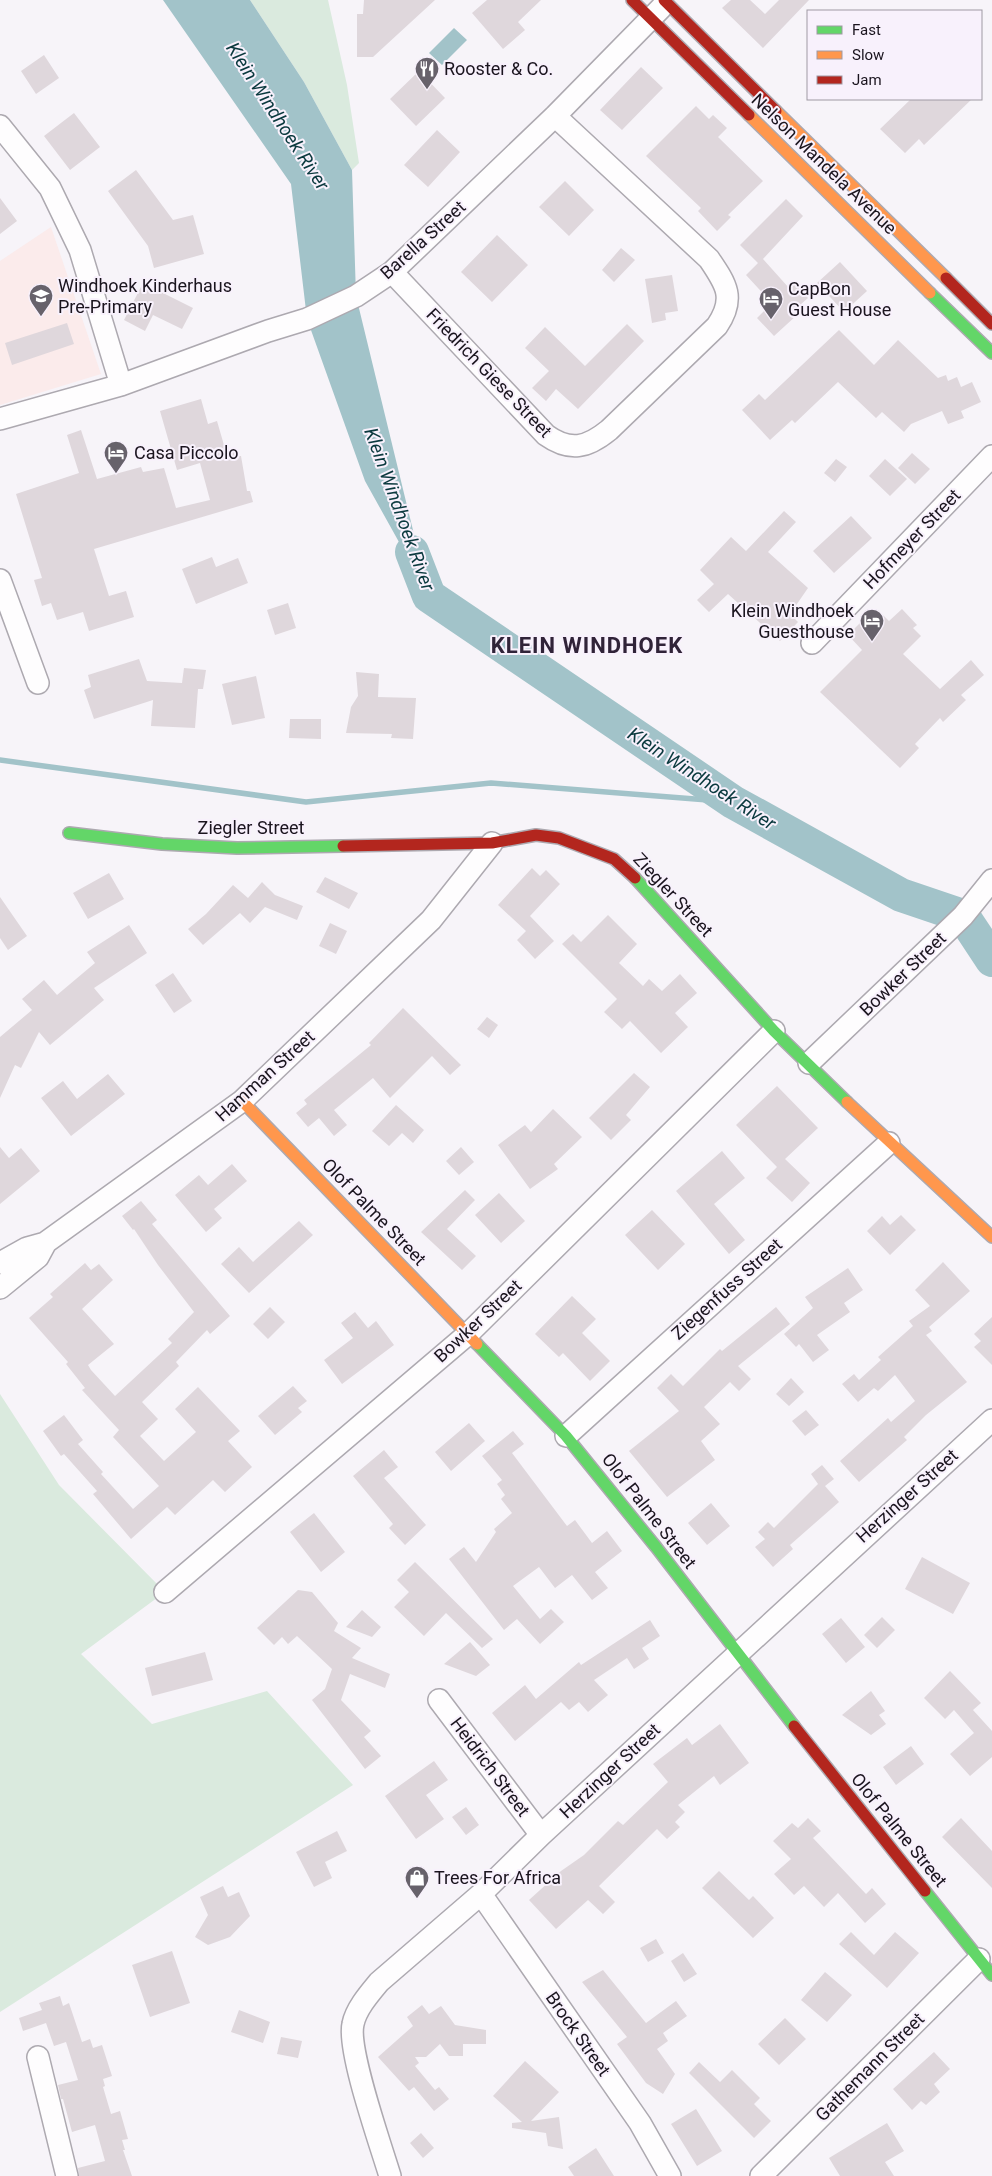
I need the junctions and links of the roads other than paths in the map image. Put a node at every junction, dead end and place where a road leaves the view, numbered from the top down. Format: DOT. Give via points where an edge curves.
graph roads {
  1 [pos="632,0"];
  2 [pos="667,1"];
  3 [pos="651,19"];
  4 [pos="555,116"];
  5 [pos="0,126"];
  6 [pos="392,272"];
  7 [pos="992,324"];
  8 [pos="992,353"];
  9 [pos="120,385"];
  10 [pos="0,419"];
  11 [pos="992,456"];
  12 [pos="0,580"];
  13 [pos="812,643"];
  14 [pos="38,684"];
  15 [pos="69,833"];
  16 [pos="492,842"];
  17 [pos="992,880"];
  18 [pos="774,1031"];
  19 [pos="809,1063"];
  20 [pos="242,1101"];
  21 [pos="889,1143"];
  22 [pos="992,1237"];
  23 [pos="45,1243"];
  24 [pos="0,1263"];
  25 [pos="0,1288"];
  26 [pos="468,1334"];
  27 [pos="992,1420"];
  28 [pos="566,1436"];
  29 [pos="166,1592"];
  30 [pos="736,1654"];
  31 [pos="439,1700"];
  32 [pos="541,1835"];
  33 [pos="481,1894"];
  34 [pos="986,1967"];
  35 [pos="38,2057"];
  36 [pos="67,2176"];
  37 [pos="390,2176"];
  38 [pos="670,2176"];
  39 [pos="762,2176"];
  1 -- 3 [label="street, Nelson Mandela Avenue"];
  2 -- 3 [label="street, Barella Street"];
  2 -- 7 [label="street, Nelson Mandela Avenue"];
  3 -- 4 [label="street, Barella Street"];
  3 -- 8 [label="street, Nelson Mandela Avenue"];
  4 -- 6 [label="street, Barella Street"];
  4 -- 6 [label="street, Friedrich Giese Street" via="709,259 723,280 728,296 726,313 717,326 609,430 594,442 578,446 558,444"];
  5 -- 9 [label="street" via="50,188 80,250"];
  6 -- 9 [label="street, Barella Street" via="356,296 307,319"];
  9 -- 10 [label="street, Barella Street"];
  11 -- 13 [label="street, Hofmeyer Street"];
  12 -- 14 [label="street"];
  15 -- 16 [label="street, Ziegler Street" via="162,844 237,848"];
  16 -- 18 [label="street, Ziegler Street" via="536,835 559,838 614,859 638,880"];
  16 -- 20 [label="street, Hamman Street" via="431,920"];
  17 -- 19 [label="street, Bowker Street" via="963,916"];
  18 -- 19 [label="street, Ziegler Street"];
  18 -- 26 [label="street, Bowker Street"];
  19 -- 21 [label="street, Ziegler Street"];
  20 -- 23 [label="street, Hamman Street"];
  20 -- 26 [label="street, Olof Palme Street"];
  21 -- 22 [label="street, Ziegler Street"];
  21 -- 28 [label="street, Ziegenfuss Street"];
  23 -- 24 [label="street, Hamman Street" via="27,1248"];
  23 -- 25 [label="street" via="38,1257"];
  26 -- 28 [label="street, Olof Palme Street"];
  26 -- 29 [label="street, Bowker Street"];
  27 -- 30 [label="street, Herzinger Street"];
  28 -- 30 [label="street, Olof Palme Street" via="656,1547"];
  30 -- 32 [label="street, Herzinger Street"];
  30 -- 34 [label="street, Olof Palme Street"];
  31 -- 32 [label="street, Heidrich Street"];
  32 -- 33 [label="street, Herzinger Street"];
  33 -- 37 [label="street, Herzinger Street" via="379,1982 362,2004 353,2024 354,2052"];
  33 -- 38 [label="street, Brock Street" via="640,2123"];
  34 -- 39 [label="street, Gathemann Street"];
  35 -- 36 [label="street"];
}
